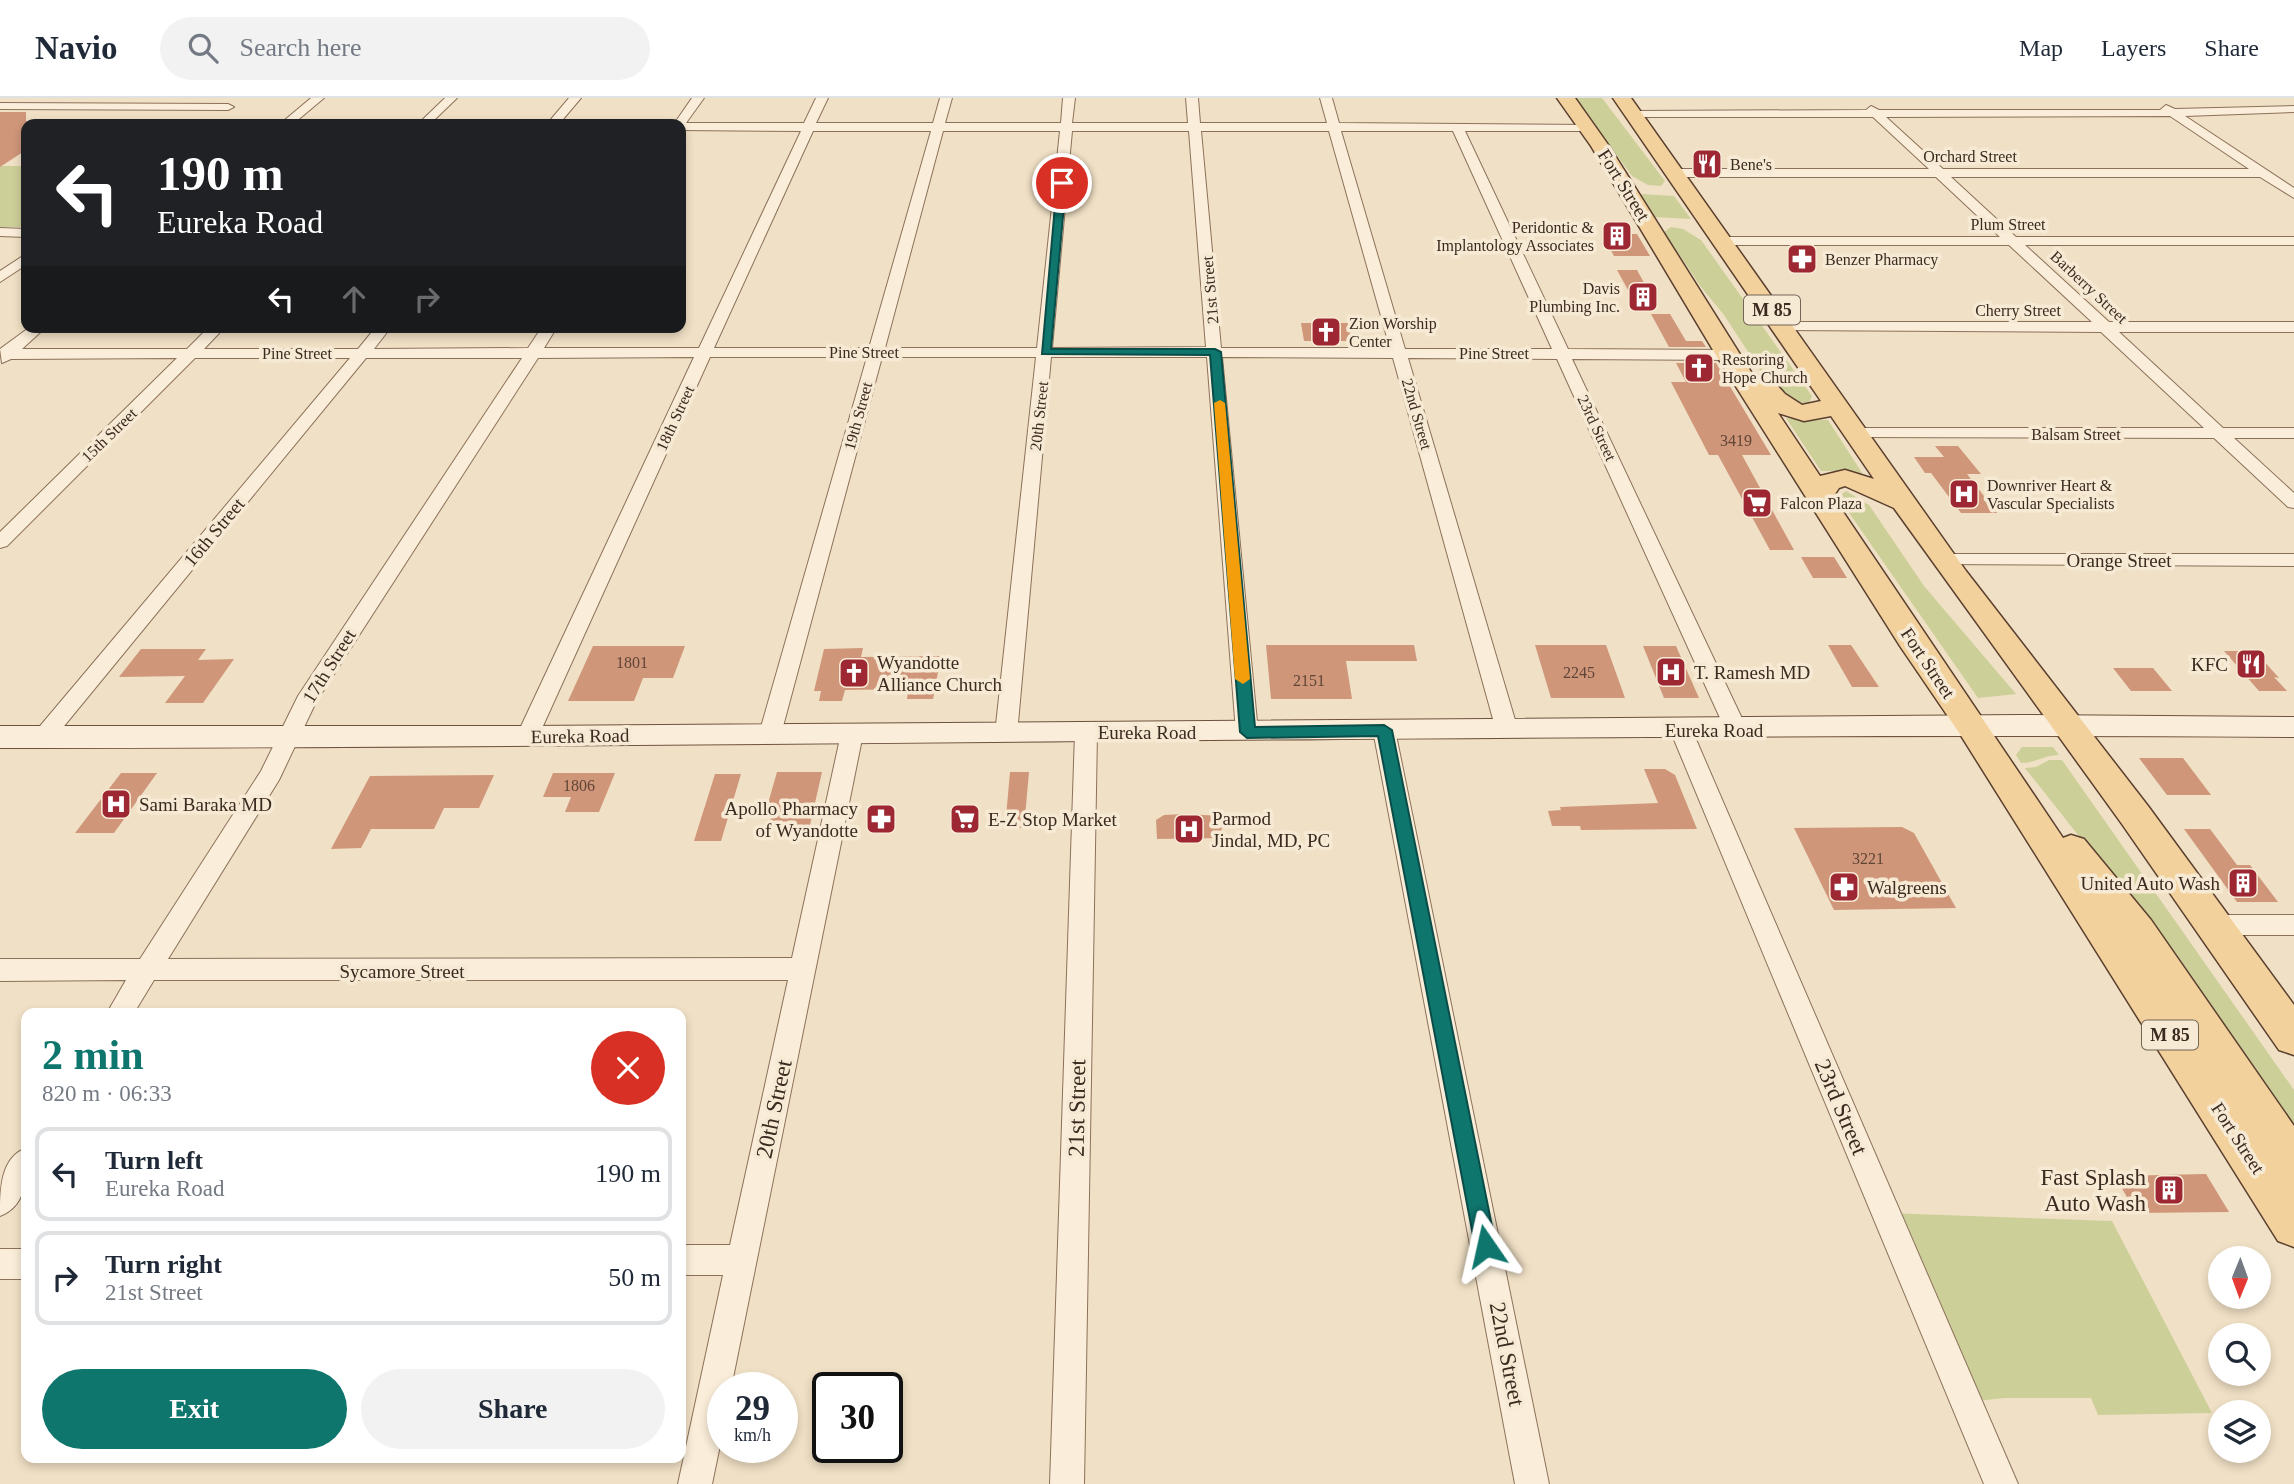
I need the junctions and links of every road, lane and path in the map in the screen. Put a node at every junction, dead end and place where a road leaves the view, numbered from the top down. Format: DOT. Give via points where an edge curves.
graph roads {
  1 [pos="240,98"];
  2 [pos="318,98"];
  3 [pos="451,98"];
  4 [pos="575,98"];
  5 [pos="698,98"];
  6 [pos="822,98"];
  7 [pos="946,98"];
  8 [pos="1069,98"];
  9 [pos="1192,98"];
  10 [pos="1326,98"];
  11 [pos="1607,98"];
  12 [pos="1622,98"];
  13 [pos="1860,98"];
  14 [pos="2150,98"];
  15 [pos="1571,104"];
  16 [pos="0,106"];
  17 [pos="228,107"];
  18 [pos="2294,109"];
  19 [pos="2170,112"];
  20 [pos="1876,113"];
  21 [pos="1634,114"];
  22 [pos="211,118"];
  23 [pos="292,119"];
  24 [pos="429,119"];
  25 [pos="557,119"];
  26 [pos="685,119"];
  27 [pos="686,126"];
  28 [pos="809,126"];
  29 [pos="938,126"];
  30 [pos="1067,126"];
  31 [pos="1195,126"];
  32 [pos="1334,126"];
  33 [pos="1457,127"];
  34 [pos="1588,127"];
  35 [pos="1653,141"];
  36 [pos="1939,173"];
  37 [pos="2263,173"];
  38 [pos="1668,185"];
  39 [pos="2294,194"];
  40 [pos="1650,226"];
  41 [pos="0,232"];
  42 [pos="21,233"];
  43 [pos="1723,241"];
  44 [pos="2014,241"];
  45 [pos="2294,241"];
  46 [pos="21,262"];
  47 [pos="0,278"];
  48 [pos="1688,288"];
  49 [pos="2106,327"];
  50 [pos="2294,327"];
  51 [pos="32,333"];
  52 [pos="212,333"];
  53 [pos="379,333"];
  54 [pos="546,333"];
  55 [pos="1790,335"];
  56 [pos="706,352"];
  57 [pos="876,352"];
  58 [pos="1046,352"];
  59 [pos="1215,352"];
  60 [pos="1400,352"];
  61 [pos="193,353"];
  62 [pos="363,353"];
  63 [pos="533,353"];
  64 [pos="1562,353"];
  65 [pos="1728,355"];
  66 [pos="2,356"];
  67 [pos="1837,402"];
  68 [pos="1858,433"];
  69 [pos="2219,433"];
  70 [pos="2294,433"];
  71 [pos="1820,496"];
  72 [pos="2294,503"];
  73 [pos="1906,504"];
  74 [pos="0,542"];
  75 [pos="1944,559"];
  76 [pos="2294,560"];
  77 [pos="2066,725"];
  78 [pos="1972,726"];
  79 [pos="2294,727"];
  80 [pos="1384,730"];
  81 [pos="1507,730"];
  82 [pos="1681,730"];
  83 [pos="1736,730"];
  84 [pos="1247,732"];
  85 [pos="1006,733"];
  86 [pos="1086,733"];
  87 [pos="770,734"];
  88 [pos="852,734"];
  89 [pos="0,737"];
  90 [pos="43,737"];
  91 [pos="527,737"];
  92 [pos="288,738"];
  93 [pos="2023,807"];
  94 [pos="2214,925"];
  95 [pos="2294,925"];
  96 [pos="803,969"];
  97 [pos="0,970"];
  98 [pos="148,970"];
  99 [pos="123,1008"];
  100 [pos="2294,1037"];
  101 [pos="2294,1163"];
  102 [pos="21,1169"];
  103 [pos="0,1202"];
  104 [pos="2294,1225"];
  105 [pos="743,1259"];
  106 [pos="686,1260"];
  107 [pos="0,1264"];
  108 [pos="21,1264"];
  109 [pos="695,1484"];
  110 [pos="1067,1484"];
  111 [pos="1532,1484"];
  112 [pos="2001,1484"];
  1 -- 17 [label="street"];
  2 -- 23 [label="street"];
  3 -- 24 [label="street"];
  4 -- 25 [label="street"];
  5 -- 26 [label="street"];
  6 -- 28 [label="street, 18th Street"];
  7 -- 29 [label="street, 19th Street"];
  8 -- 30 [label="street, 20th Street"];
  9 -- 31 [label="street, 21st Street"];
  10 -- 32 [label="street, 22nd Street"];
  11 -- 35 [label="main road" via="1619,116"];
  12 -- 21 [label="main road, M 85"];
  13 -- 20 [label="street, Barberry Street"];
  14 -- 19 [label="street"];
  15 -- 34 [label="main road, Fort Street / M 85"];
  15 -- 38 [label="main road" via="1593,125 1633,183"];
  16 -- 17 [label="street"];
  17 -- 22 [label="street"];
  18 -- 19 [label="street"];
  19 -- 20 [label="street"];
  19 -- 37 [label="street"];
  20 -- 21 [label="street"];
  20 -- 36 [label="street, Barberry Street"];
  21 -- 35 [label="main road, M 85"];
  27 -- 28 [label="street"];
  28 -- 29 [label="street"];
  28 -- 56 [label="street, 18th Street"];
  29 -- 30 [label="street"];
  29 -- 57 [label="street, 19th Street"];
  30 -- 31 [label="street"];
  30 -- 58 [label="street, 20th Street"];
  31 -- 32 [label="street"];
  31 -- 59 [label="street, 21st Street"];
  32 -- 33 [label="street"];
  32 -- 60 [label="street, 22nd Street"];
  33 -- 34 [label="street"];
  33 -- 64 [label="street, 23rd Street"];
  34 -- 40 [label="main road, Fort Street / M 85"];
  35 -- 38 [label="main road, M 85"];
  36 -- 37 [label="street, Orchard Street"];
  36 -- 38 [label="street, Orchard Street"];
  36 -- 44 [label="street, Barberry Street"];
  37 -- 39 [label="street"];
  38 -- 43 [label="main road, M 85"];
  40 -- 48 [label="main road, Fort Street / M 85"];
  40 -- 55 [label="main road" via="1679,222 1697,229 1746,298"];
  41 -- 42 [label="street"];
  43 -- 44 [label="street, Plum Street"];
  43 -- 55 [label="main road, M 85"];
  44 -- 45 [label="street, Plum Street"];
  44 -- 49 [label="street, Barberry Street"];
  46 -- 47 [label="street"];
  48 -- 65 [label="main road, Fort Street / M 85"];
  48 -- 67 [label="main road" via="1719,317 1777,402 1794,412 1812,414"];
  49 -- 50 [label="street, Cherry Street"];
  49 -- 55 [label="street, Cherry Street"];
  49 -- 69 [label="street, Barberry Street"];
  51 -- 66 [label="street"];
  52 -- 61 [label="street, 15th Street"];
  53 -- 62 [label="street, 16th Street"];
  54 -- 63 [label="street, 17th Street"];
  55 -- 67 [label="main road, M 85"];
  56 -- 57 [label="street, Pine Street"];
  56 -- 63 [label="street, Pine Street"];
  56 -- 91 [label="street, 18th Street"];
  57 -- 58 [label="street, Pine Street"];
  57 -- 87 [label="street, 19th Street"];
  58 -- 59 [label="street, Pine Street"];
  58 -- 85 [label="street, 20th Street"];
  59 -- 60 [label="street, Pine Street"];
  59 -- 84 [label="street, 21st Street"];
  60 -- 64 [label="street, Pine Street"];
  60 -- 81 [label="street, 22nd Street"];
  61 -- 62 [label="street, Pine Street"];
  61 -- 66 [label="street, Pine Street"];
  61 -- 74 [label="street, 15th Street"];
  62 -- 63 [label="street, Pine Street"];
  62 -- 90 [label="street, 16th Street"];
  63 -- 92 [label="street, 17th Street" via="306,701"];
  64 -- 65 [label="street, Pine Street"];
  64 -- 83 [label="street, 23rd Street"];
  65 -- 71 [label="main road, Fort Street / M 85"];
  67 -- 68 [label="main road, M 85"];
  68 -- 69 [label="street, Balsam Street"];
  68 -- 73 [label="main road, M 85"];
  69 -- 70 [label="street, Balsam Street"];
  69 -- 72 [label="street, Barberry Street"];
  71 -- 73 [label="main road" via="1829,482 1845,478"];
  71 -- 78 [label="main road, Fort Street / M 85"];
  73 -- 75 [label="main road, M 85"];
  75 -- 76 [label="street, Orange Street"];
  75 -- 77 [label="main road, M 85"];
  77 -- 78 [label="main road, Eureka Road"];
  77 -- 79 [label="main road, Eureka Road"];
  77 -- 94 [label="main road, M 85"];
  78 -- 83 [label="main road, Eureka Road"];
  78 -- 93 [label="main road, Fort Street / M 85"];
  80 -- 81 [label="main road, Eureka Road"];
  80 -- 84 [label="main road, Eureka Road"];
  80 -- 111 [label="street, 22nd Street"];
  81 -- 82 [label="main road, Eureka Road"];
  82 -- 83 [label="main road, Eureka Road"];
  82 -- 112 [label="street, 23rd Street"];
  84 -- 86 [label="main road, Eureka Road"];
  85 -- 86 [label="main road, Eureka Road"];
  85 -- 88 [label="main road, Eureka Road"];
  86 -- 110 [label="street, 21st Street"];
  87 -- 88 [label="main road, Eureka Road"];
  87 -- 91 [label="main road, Eureka Road"];
  88 -- 96 [label="street, 20th Street"];
  89 -- 90 [label="main road, Eureka Road"];
  90 -- 92 [label="main road, Eureka Road"];
  91 -- 92 [label="main road, Eureka Road"];
  92 -- 98 [label="street, 17th Street" via="271,774"];
  93 -- 101 [label="main road" via="2080,857 2137,931"];
  93 -- 104 [label="main road, Fort Street / M 85"];
  94 -- 95 [label="street"];
  94 -- 100 [label="main road, M 85"];
  96 -- 98 [label="street, Sycamore Street"];
  96 -- 105 [label="street, 20th Street"];
  97 -- 98 [label="street, Sycamore Street"];
  98 -- 99 [label="street, 17th Street"];
  102 -- 103 [label="street"];
  105 -- 106 [label="street"];
  105 -- 109 [label="street, 20th Street"];
  107 -- 108 [label="street"];
}
